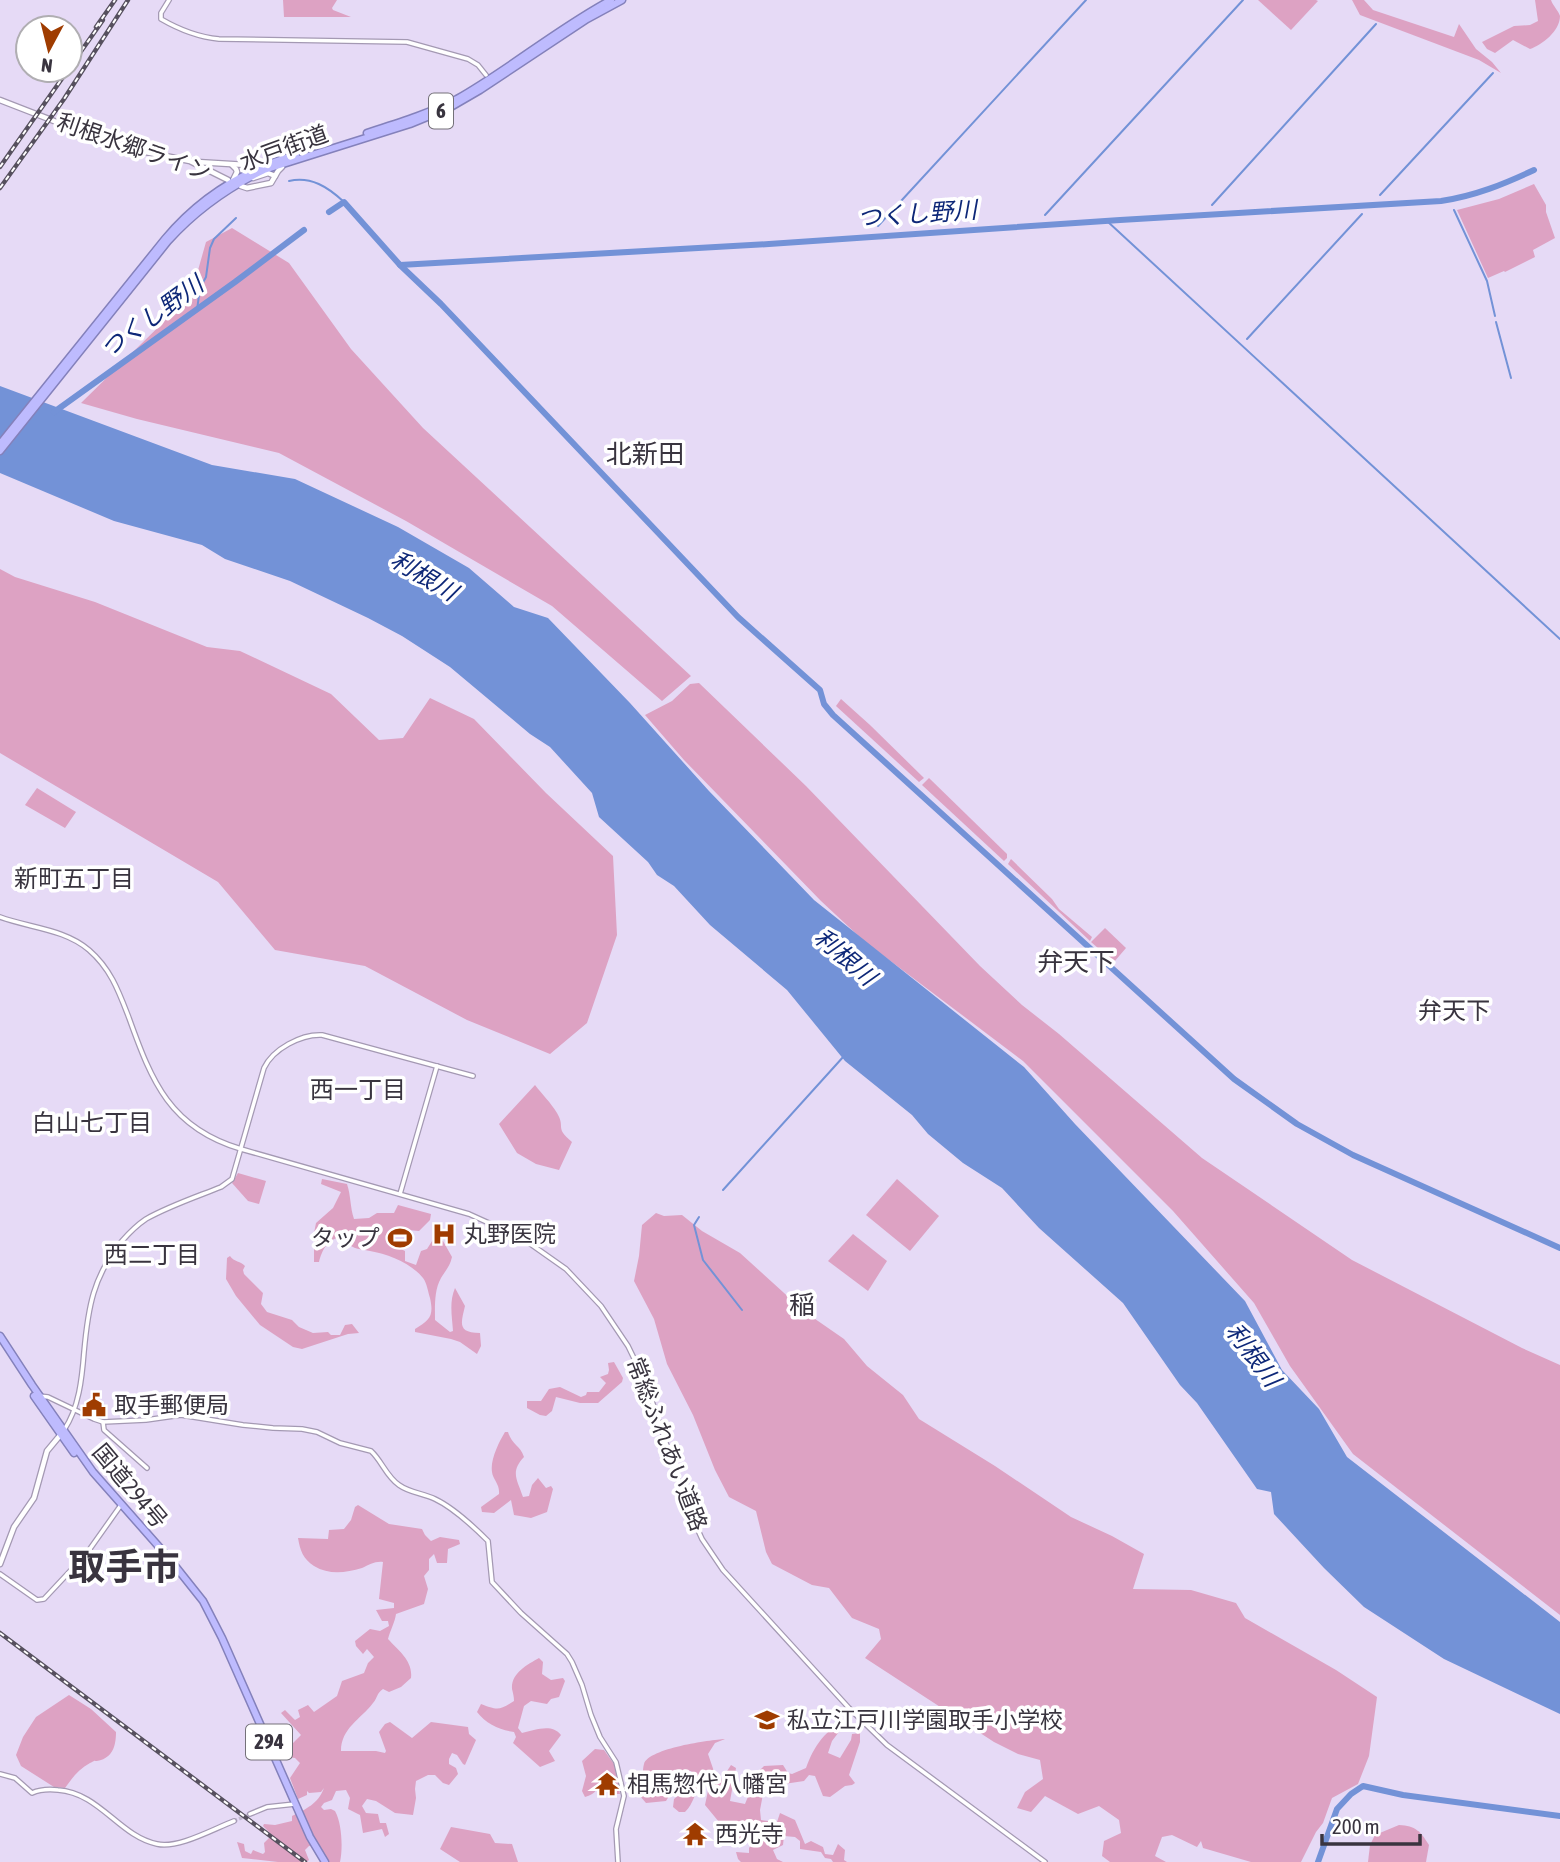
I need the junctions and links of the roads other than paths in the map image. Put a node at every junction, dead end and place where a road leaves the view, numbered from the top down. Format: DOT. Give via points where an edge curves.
graph roads {
  1 [pos="169,0"];
  2 [pos="611,0"];
  3 [pos="622,0"];
  4 [pos="486,75"];
  5 [pos="0,100"];
  6 [pos="282,159"];
  7 [pos="295,160"];
  8 [pos="190,161"];
  9 [pos="231,165"];
  10 [pos="275,176"];
  11 [pos="230,180"];
  12 [pos="241,184"];
  13 [pos="225,189"];
  14 [pos="0,444"];
  15 [pos="0,451"];
  16 [pos="0,917"];
  17 [pos="436,1066"];
  18 [pos="473,1076"];
  19 [pos="241,1149"];
  20 [pos="400,1194"];
  21 [pos="0,1336"];
  22 [pos="0,1341"];
  23 [pos="39,1396"];
  24 [pos="75,1410"];
  25 [pos="103,1422"];
  26 [pos="62,1433"];
  27 [pos="147,1468"];
  28 [pos="120,1507"];
  29 [pos="0,1564"];
  30 [pos="0,1574"];
  31 [pos="0,1774"];
  32 [pos="296,1804"];
  33 [pos="250,1814"];
  34 [pos="234,1821"];
  35 [pos="325,1862"];
  36 [pos="618,1862"];
  37 [pos="1045,1862"];
  1 -- 4 [label="street" via="161,19 196,35 407,42 468,59"];
  2 -- 6 [label="highway, 水戸街道 / 6" via="436,109"];
  3 -- 7 [label="highway, 水戸街道 / 6" via="449,108"];
  5 -- 8 [label="main road, 利根水郷ライン" via="121,147"];
  6 -- 9 [label="main road"];
  6 -- 11 [label="highway, 水戸街道 / 6"];
  7 -- 10 [label="main road"];
  7 -- 12 [label="highway, 水戸街道 / 6"];
  8 -- 9 [label="main road"];
  8 -- 11 [label="main road, 利根水郷ライン"];
  9 -- 11 [label="main road" via="237,172"];
  10 -- 12 [label="main road" via="268,173"];
  10 -- 12 [label="main road, 利根水郷ライン" via="268,183 247,188"];
  11 -- 13 [label="highway, 水戸街道 / 6"];
  12 -- 13 [label="highway, 水戸街道 / 6"];
  13 -- 14 [label="highway, 水戸街道 / 6" via="186,215 169,234"];
  13 -- 15 [label="highway, 水戸街道 / 6" via="174,234"];
  16 -- 19 [label="street, 常総ふれあい道路" via="65,936 90,951 117,986 144,1060 163,1095 196,1127"];
  17 -- 18 [label="street"];
  17 -- 19 [label="street" via="326,1035 303,1037 273,1055 266,1065"];
  17 -- 20 [label="street"];
  19 -- 20 [label="street, 常総ふれあい道路"];
  19 -- 24 [label="street" via="229,1182 144,1220 110,1258 90,1301"];
  20 -- 37 [label="street, 常総ふれあい道路" via="469,1214 513,1233 551,1257 588,1291 620,1332 637,1364 687,1506 723,1570 878,1737"];
  21 -- 23 [label="highway, 国道294号 / 294"];
  22 -- 26 [label="highway, 国道294号 / 294"];
  23 -- 24 [label="street"];
  23 -- 26 [label="highway, 国道294号 / 294"];
  24 -- 25 [label="street"];
  24 -- 26 [label="street"];
  25 -- 27 [label="street" via="104,1430"];
  25 -- 36 [label="street" via="181,1415 317,1432 371,1451 396,1483 437,1500 480,1533 488,1541 492,1582 567,1654 600,1737 616,1762 624,1796 616,1829"];
  26 -- 28 [label="highway, 国道294号 / 294"];
  26 -- 29 [label="main road" via="46,1454 34,1498 14,1527"];
  28 -- 30 [label="street" via="87,1553 44,1599 37,1600"];
  28 -- 32 [label="highway, 国道294号 / 294" via="214,1622"];
  31 -- 34 [label="street" via="15,1778 32,1793 47,1789 78,1795 139,1838 157,1844 170,1845"];
  32 -- 33 [label="street"];
  32 -- 35 [label="highway, 国道294号 / 294"];
}
